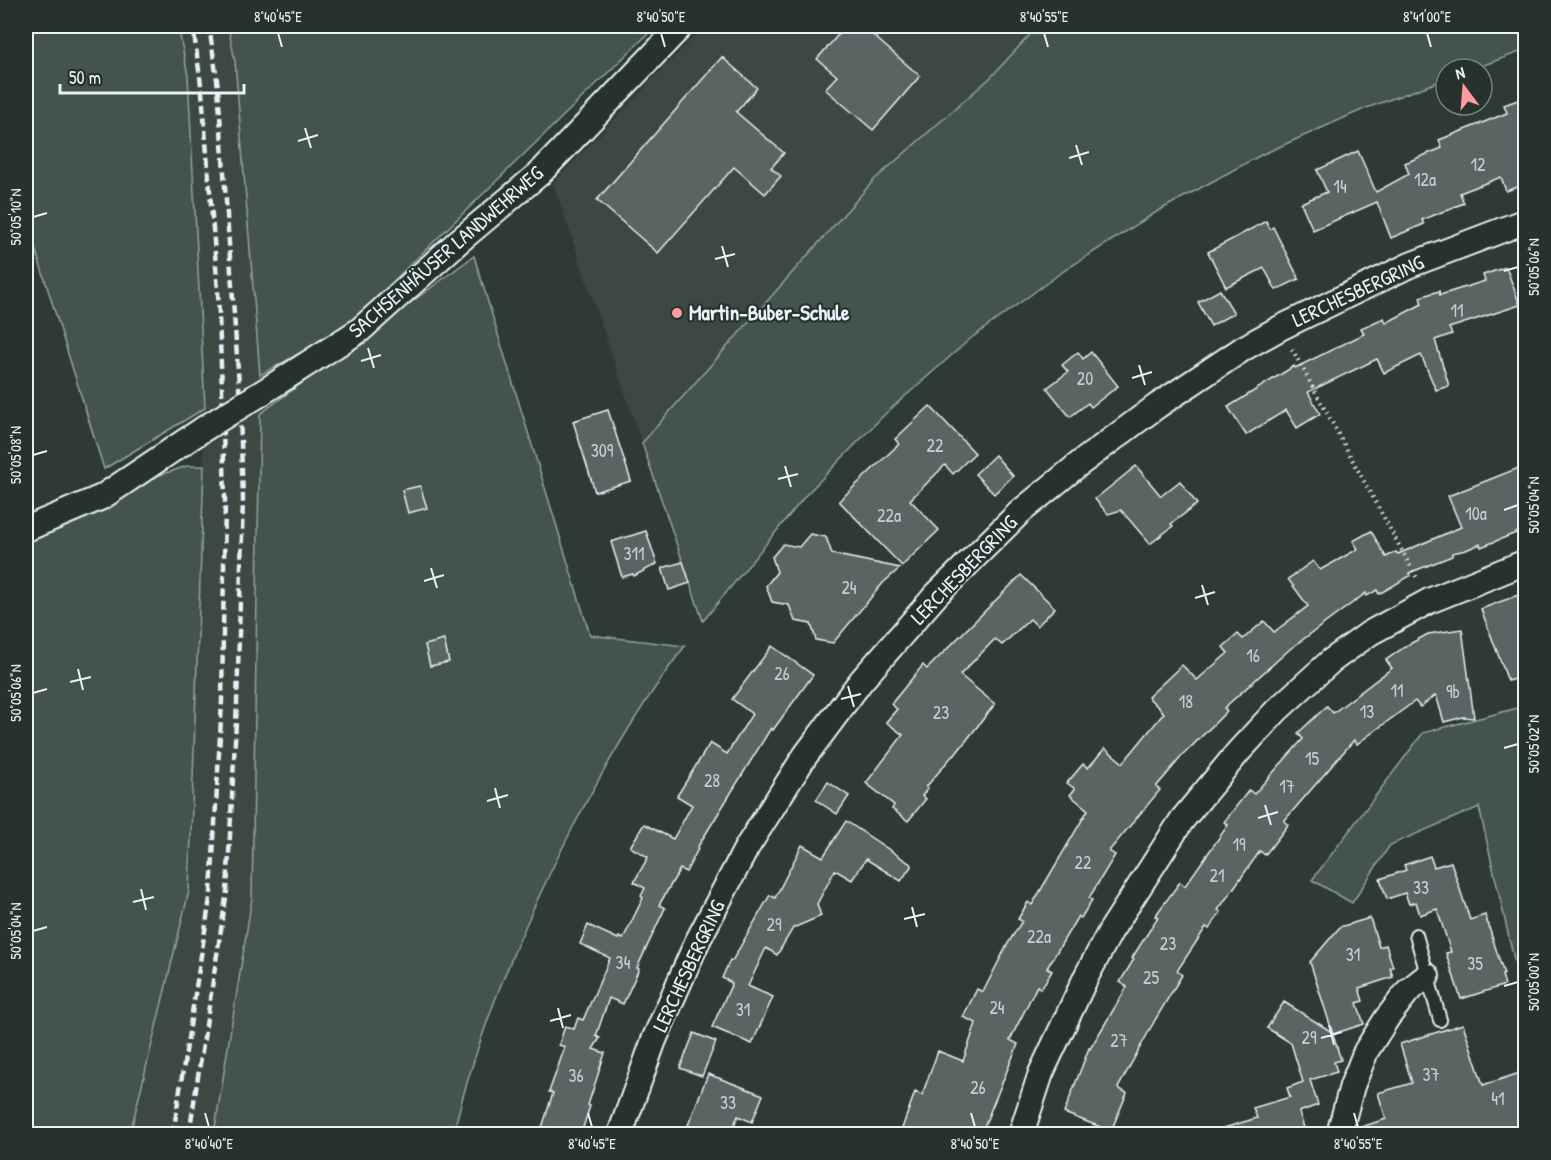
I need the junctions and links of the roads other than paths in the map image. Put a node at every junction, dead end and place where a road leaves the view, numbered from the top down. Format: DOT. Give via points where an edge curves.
graph roads {
  1 [pos="681,26"];
  2 [pos="1526,221"];
  3 [pos="26,529"];
  4 [pos="1526,562"];
  5 [pos="1416,935"];
  6 [pos="1427,976"];
  7 [pos="1440,1020"];
  8 [pos="620,1134"];
  9 [pos="1021,1134"];
  10 [pos="1339,1134"];
  1 -- 3 [label="street, SACHSENHÄUSER LANDWEHRWEG, bridge" via="540,173 360,330 102,497"];
  2 -- 8 [label="street, LERCHESBERGRING" via="1410,265 1244,348 1078,464 1020,512 937,594 861,681 805,756 747,847 697,942 654,1040"];
  4 -- 9 [label="street" via="1429,601 1370,633 1331,661 1246,742 1182,820 1110,932 1041,1073"];
  5 -- 6 [label="lane"];
  6 -- 7 [label="lane"];
  6 -- 10 [label="street" via="1408,991 1366,1051"];
}
